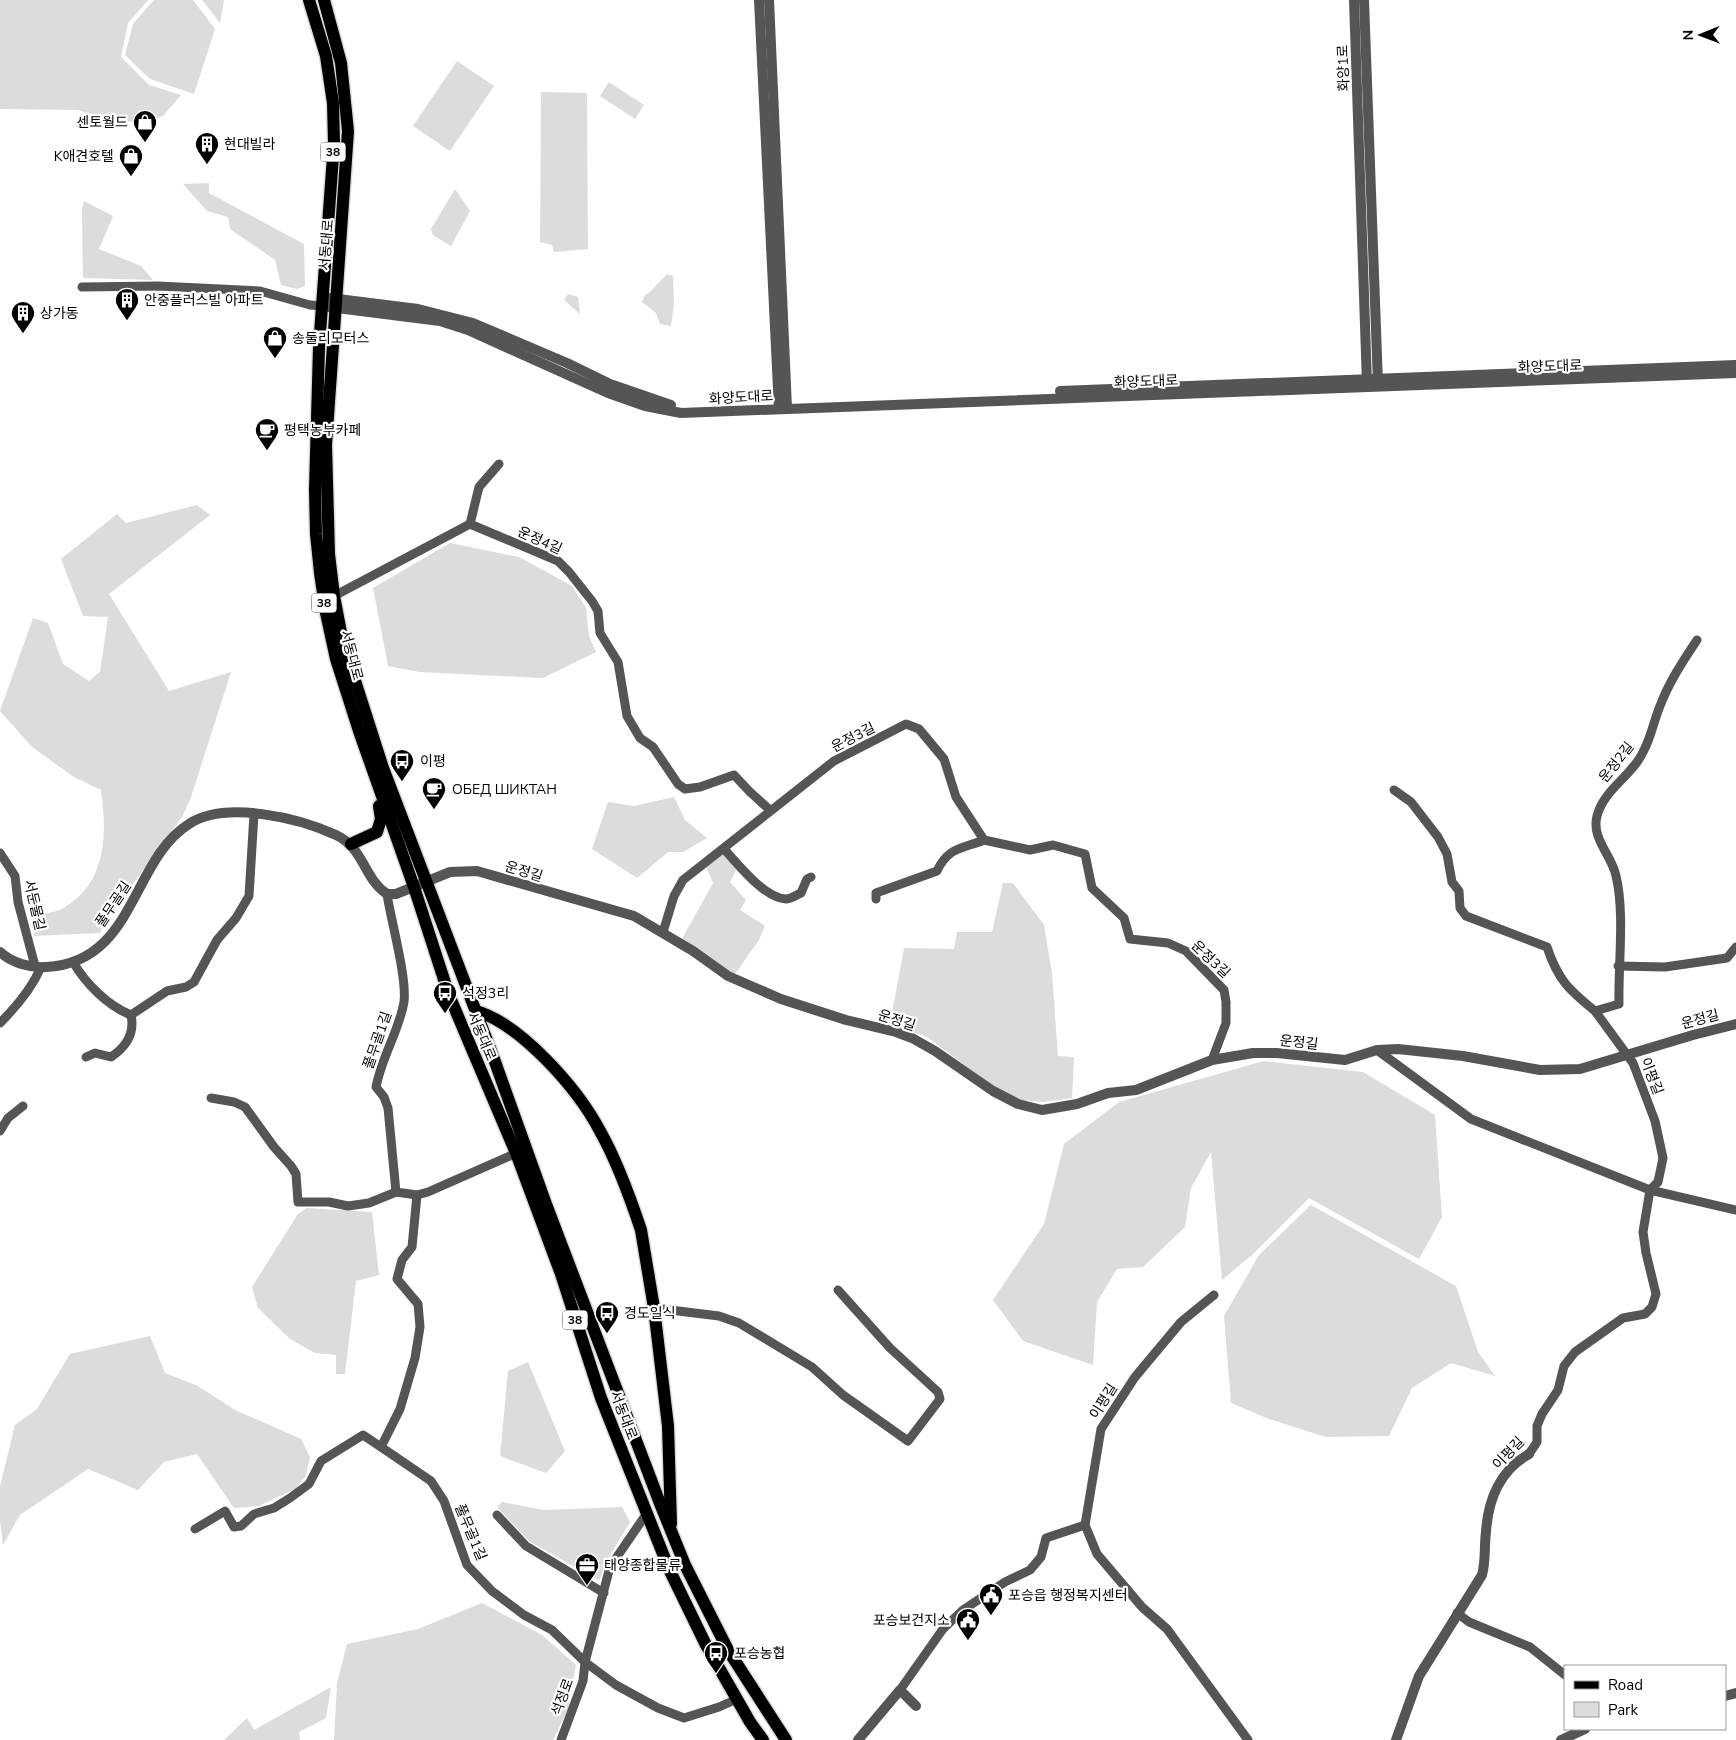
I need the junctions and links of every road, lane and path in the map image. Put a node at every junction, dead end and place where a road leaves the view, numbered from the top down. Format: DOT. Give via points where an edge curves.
graph roads {
  1 [pos="309,0"];
  2 [pos="324,0"];
  3 [pos="759,0"];
  4 [pos="769,0"];
  5 [pos="1354,0"];
  6 [pos="1364,0"];
  7 [pos="1364,135"];
  8 [pos="82,287"];
  9 [pos="322,302"];
  10 [pos="336,303"];
  11 [pos="1736,365"];
  12 [pos="1736,373"];
  13 [pos="1373,383"];
  14 [pos="783,406"];
  15 [pos="499,464"];
  16 [pos="470,524"];
  17 [pos="334,596"];
  18 [pos="1697,640"];
  19 [pos="1394,790"];
  20 [pos="381,796"];
  21 [pos="770,810"];
  22 [pos="254,814"];
  23 [pos="984,840"];
  24 [pos="351,844"];
  25 [pos="724,849"];
  26 [pos="0,853"];
  27 [pos="811,877"];
  28 [pos="420,885"];
  29 [pos="387,894"];
  30 [pos="876,899"];
  31 [pos="663,932"];
  32 [pos="1736,947"];
  33 [pos="0,952"];
  34 [pos="73,962"];
  35 [pos="1618,966"];
  36 [pos="38,967"];
  37 [pos="476,1011"];
  38 [pos="1595,1012"];
  39 [pos="131,1015"];
  40 [pos="0,1023"];
  41 [pos="1736,1024"];
  42 [pos="1377,1050"];
  43 [pos="1629,1055"];
  44 [pos="86,1057"];
  45 [pos="1212,1060"];
  46 [pos="211,1098"];
  47 [pos="23,1106"];
  48 [pos="0,1131"];
  49 [pos="522,1151"];
  50 [pos="1650,1190"];
  51 [pos="396,1192"];
  52 [pos="416,1195"];
  53 [pos="1736,1210"];
  54 [pos="838,1290"];
  55 [pos="1214,1295"];
  56 [pos="654,1308"];
  57 [pos="381,1447"];
  58 [pos="1529,1454"];
  59 [pos="647,1513"];
  60 [pos="497,1515"];
  61 [pos="1085,1524"];
  62 [pos="195,1529"];
  63 [pos="671,1532"];
  64 [pos="604,1593"];
  65 [pos="1457,1614"];
  66 [pos="586,1662"];
  67 [pos="1564,1674"];
  68 [pos="900,1690"];
  69 [pos="737,1699"];
  70 [pos="916,1706"];
  71 [pos="1583,1730"];
  72 [pos="560,1740"];
  73 [pos="763,1740"];
  74 [pos="786,1740"];
  75 [pos="858,1740"];
  76 [pos="1248,1740"];
  77 [pos="1396,1740"];
  78 [pos="1561,1740"];
  1 -- 9 [label="main road, 서동대로 / 38" via="326,56 333,103 334,143"];
  2 -- 10 [label="main road, 서동대로 / 38" via="341,63 348,131"];
  3 -- 14 [label="street"];
  4 -- 14 [label="street"];
  5 -- 7 [label="street, 화양1로"];
  6 -- 7 [label="street, 화양1로"];
  7 -- 13 [label="street"];
  8 -- 9 [label="street" via="158,286 260,291 310,305"];
  9 -- 10 [label="street, 화양도대로"];
  9 -- 20 [label="main road, 서동대로 / 38" via="315,490 320,573 336,659"];
  10 -- 14 [label="street, 화양도대로" via="440,321 662,403 681,407"];
  10 -- 17 [label="main road, 서동대로 / 38" via="326,445 326,510"];
  11 -- 13 [label="street, 화양도대로"];
  12 -- 13 [label="street, 화양도대로"];
  13 -- 14 [label="street, 화양도대로"];
  15 -- 16 [label="street" via="479,487"];
  16 -- 17 [label="street"];
  16 -- 21 [label="street, 운정4길" via="558,561 592,600 598,611 600,633 618,662 627,716 640,738 653,747 678,784 685,789 700,787 734,775"];
  17 -- 28 [label="main road, 서동대로 / 38" via="343,643"];
  18 -- 35 [label="street, 운정2길" via="1660,704 1643,753 1610,790 1597,816 1596,834 1616,874 1620,914"];
  19 -- 38 [label="street" via="1411,802 1438,838 1446,854 1452,882 1459,891 1460,908 1466,916 1547,948 1558,975"];
  20 -- 24 [label="main road" via="381,820 377,832"];
  20 -- 28 [label="main road, 서동대로 / 38"];
  21 -- 23 [label="street, 운정3길" via="834,761 906,724 919,730 944,759 956,797"];
  21 -- 25 [label="street, 운정3길"];
  22 -- 24 [label="street, 풀무골길" via="318,829"];
  22 -- 34 [label="street, 풀무골길" via="222,812 196,820 176,833 161,852 129,910 103,944"];
  22 -- 39 [label="street" via="249,896 236,918 217,940 194,982 167,991"];
  23 -- 30 [label="street" via="950,852 937,870 884,888 876,893"];
  23 -- 45 [label="street, 운정3길" via="1030,850 1053,845 1085,854 1092,888 1124,918 1130,939 1168,943 1186,951 1224,990 1226,1023"];
  24 -- 29 [label="street, 풀무골길"];
  25 -- 27 [label="street" via="753,880 777,897 788,899 801,893"];
  25 -- 31 [label="street, 운정3길" via="683,880 674,896"];
  26 -- 36 [label="street, 서둔물길" via="15,876 18,902"];
  28 -- 29 [label="street"];
  28 -- 31 [label="street, 운정길" via="450,872 477,871 634,916"];
  28 -- 37 [label="main road, 서동대로 / 38"];
  28 -- 49 [label="main road, 서동대로 / 38" via="449,995"];
  29 -- 51 [label="street, 풀무골1길" via="404,1001 380,1065 376,1087 388,1108"];
  31 -- 45 [label="street, 운정길" via="728,976 818,1011 912,1038 992,1091 1018,1104 1042,1110 1076,1104 1108,1093 1136,1090"];
  32 -- 35 [label="street" via="1727,958 1665,967"];
  33 -- 36 [label="street" via="6,958"];
  34 -- 36 [label="street, 풀무골길" via="63,966"];
  34 -- 39 [label="street" via="117,1009"];
  35 -- 38 [label="street, 운정2길" via="1619,1004"];
  36 -- 40 [label="street" via="37,978"];
  37 -- 49 [label="main road, 서동대로 / 38"];
  37 -- 56 [label="main road, 서동대로" via="506,1025 536,1049 575,1094 600,1130 634,1208"];
  38 -- 43 [label="street"];
  39 -- 44 [label="street" via="132,1034 120,1050 111,1057 95,1053"];
  41 -- 43 [label="street, 운정길"];
  42 -- 43 [label="street, 운정길" via="1463,1056 1547,1070 1580,1069"];
  42 -- 45 [label="street, 운정길" via="1345,1060 1253,1053"];
  42 -- 50 [label="street" via="1471,1119"];
  43 -- 50 [label="street, 이평길" via="1655,1121 1663,1158 1658,1182"];
  46 -- 51 [label="street" via="245,1106 296,1174 298,1202 348,1206 369,1203"];
  47 -- 48 [label="street" via="8,1118"];
  49 -- 52 [label="street"];
  49 -- 59 [label="main road, 서동대로 / 38" via="601,1398"];
  49 -- 63 [label="main road, 서동대로 / 38" via="546,1204"];
  50 -- 53 [label="street"];
  50 -- 58 [label="street, 이평길" via="1643,1232 1656,1287 1652,1307 1645,1314 1623,1318 1575,1352 1564,1366 1558,1390 1542,1414 1537,1426 1537,1442"];
  51 -- 52 [label="street"];
  52 -- 57 [label="street" via="412,1247 402,1260 398,1279 418,1304 420,1327 400,1409"];
  54 -- 56 [label="street" via="890,1348 938,1392 940,1399 908,1441 844,1395 812,1367 739,1323 720,1316"];
  55 -- 61 [label="street, 이평길" via="1181,1322 1135,1377 1101,1429"];
  56 -- 63 [label="main road, 서동대로" via="668,1426"];
  57 -- 62 [label="street, 풀무골1길" via="362,1435 321,1461 309,1484 274,1508 254,1514 241,1526 234,1527 226,1511"];
  57 -- 66 [label="street, 풀무골1길" via="431,1481 444,1501 467,1565 492,1591 552,1630"];
  58 -- 65 [label="street, 이평길" via="1517,1461 1497,1485 1489,1506 1482,1575"];
  59 -- 64 [label="street" via="610,1567"];
  59 -- 69 [label="main road, 서동대로 / 38" via="669,1569"];
  60 -- 64 [label="street" via="526,1546"];
  61 -- 68 [label="street" via="1046,1538 1041,1557 1030,1570 1005,1582 963,1610 943,1630"];
  61 -- 76 [label="street" via="1097,1554 1142,1607 1167,1629"];
  63 -- 74 [label="main road, 서동대로 / 38" via="728,1650"];
  64 -- 66 [label="street"];
  65 -- 67 [label="street" via="1530,1647"];
  65 -- 77 [label="street, 이평길" via="1419,1676"];
  66 -- 69 [label="street, 풀무골1길" via="616,1685 684,1718"];
  66 -- 72 [label="street, 석정로" via="583,1681"];
  68 -- 70 [label="street"];
  68 -- 75 [label="street"];
  69 -- 73 [label="main road, 서동대로 / 38"];
  71 -- 78 [label="street"];
}
